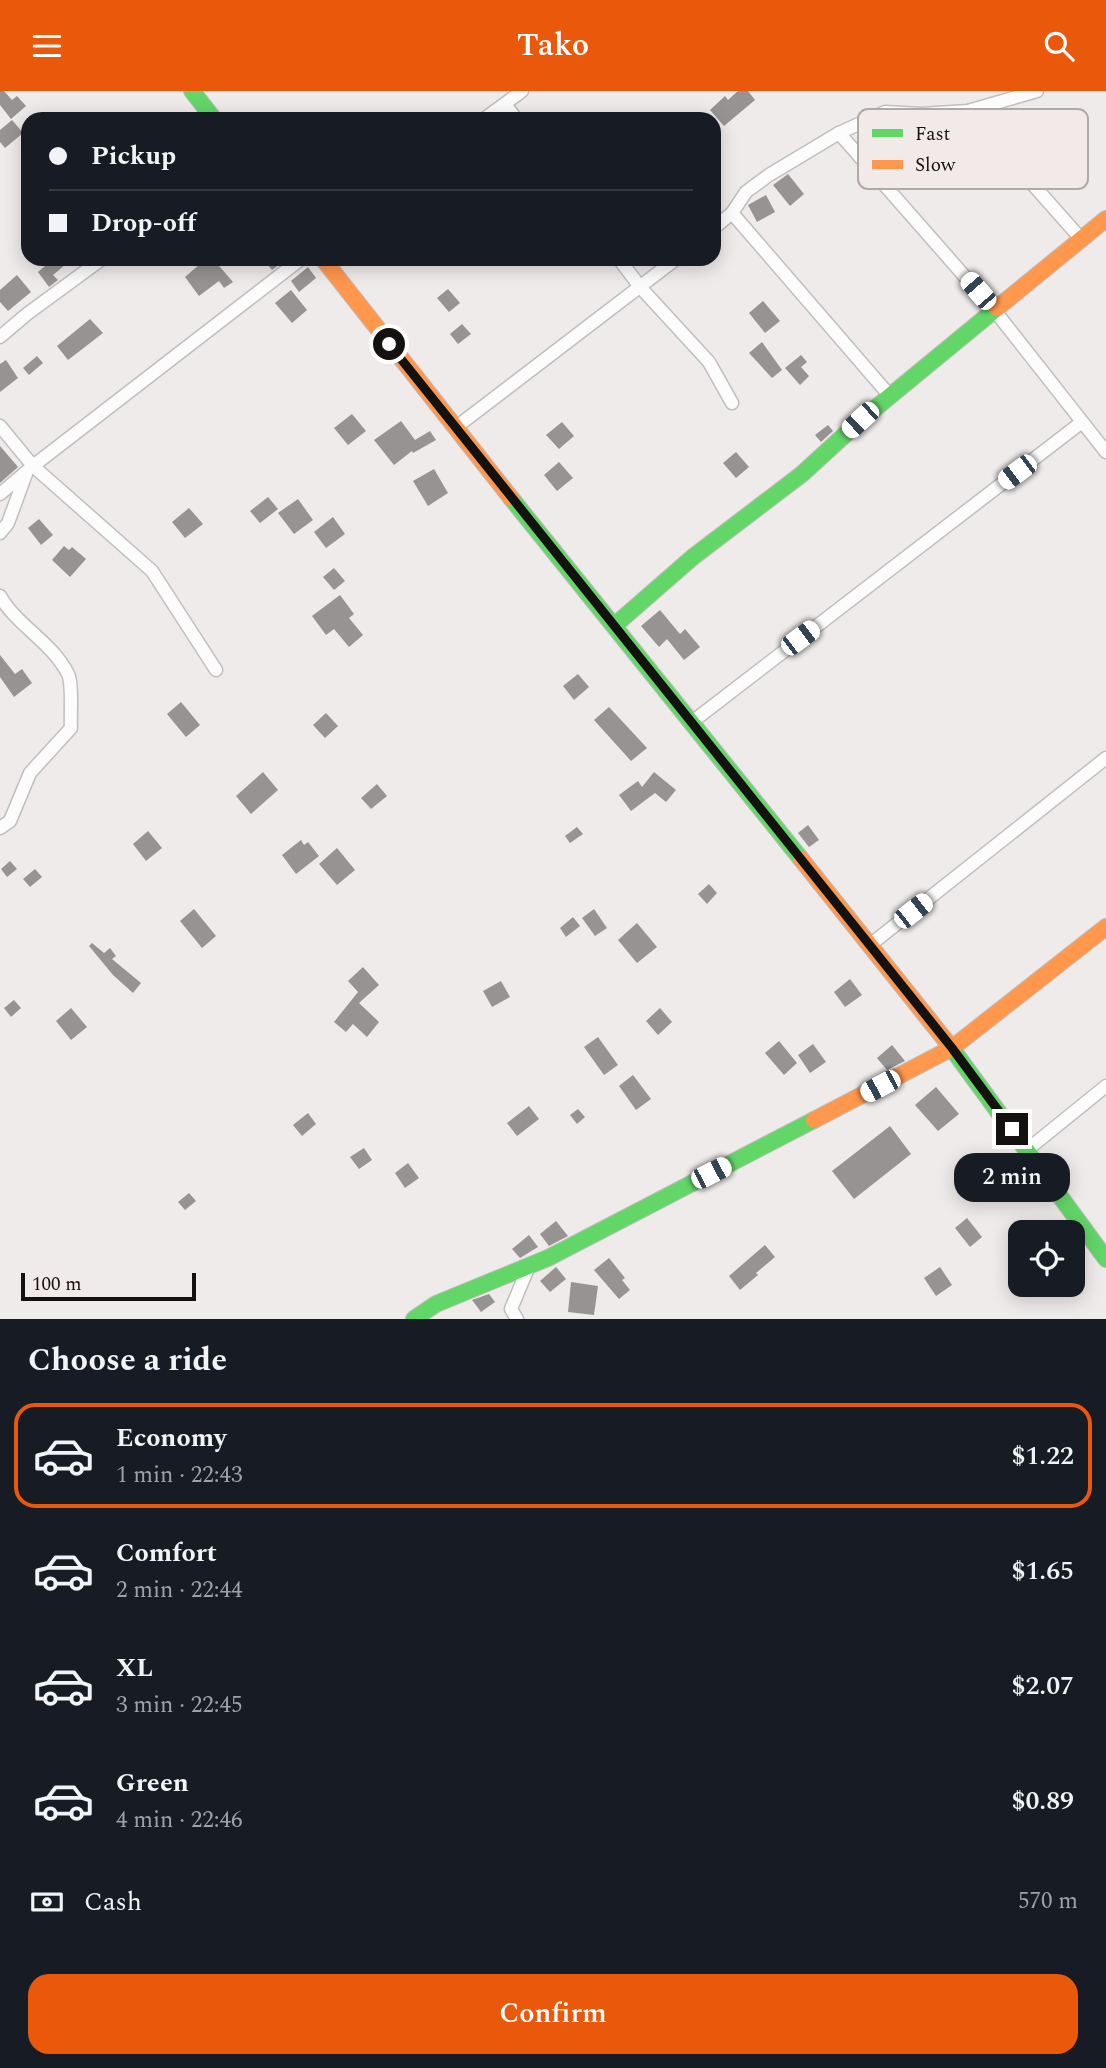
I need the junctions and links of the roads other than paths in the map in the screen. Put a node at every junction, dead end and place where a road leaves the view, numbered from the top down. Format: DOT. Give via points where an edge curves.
graph roads {
  1 [pos="192,91"];
  2 [pos="522,91"];
  3 [pos="1037,91"];
  4 [pos="505,104"];
  5 [pos="975,109"];
  6 [pos="208,112"];
  7 [pos="494,112"];
  8 [pos="511,112"];
  9 [pos="858,124"];
  10 [pos="839,133"];
  11 [pos="858,155"];
  12 [pos="888,189"];
  13 [pos="1037,189"];
  14 [pos="732,213"];
  15 [pos="1106,219"];
  16 [pos="721,222"];
  17 [pos="1082,240"];
  18 [pos="92,266"];
  19 [pos="292,266"];
  20 [pos="329,266"];
  21 [pos="624,266"];
  22 [pos="668,266"];
  23 [pos="641,288"];
  24 [pos="995,311"];
  25 [pos="0,337"];
  26 [pos="890,395"];
  27 [pos="732,403"];
  28 [pos="1082,422"];
  29 [pos="0,426"];
  30 [pos="456,428"];
  31 [pos="1106,452"];
  32 [pos="30,468"];
  33 [pos="0,495"];
  34 [pos="0,533"];
  35 [pos="0,596"];
  36 [pos="615,625"];
  37 [pos="216,670"];
  38 [pos="692,722"];
  39 [pos="1106,758"];
  40 [pos="0,828"];
  41 [pos="1106,927"];
  42 [pos="870,945"];
  43 [pos="952,1048"];
  44 [pos="1106,1086"];
  45 [pos="1027,1150"];
  46 [pos="1103,1249"];
  47 [pos="528,1266"];
  48 [pos="414,1319"];
  49 [pos="517,1319"];
  1 -- 6 [label="street"];
  2 -- 4 [label="street"];
  3 -- 5 [label="street"];
  4 -- 7 [label="street"];
  4 -- 8 [label="street"];
  9 -- 10 [label="street"];
  10 -- 11 [label="street"];
  10 -- 14 [label="street" via="769,174 746,192"];
  12 -- 24 [label="street"];
  13 -- 17 [label="street"];
  14 -- 16 [label="street"];
  14 -- 26 [label="street"];
  15 -- 17 [label="street"];
  17 -- 24 [label="street"];
  18 -- 25 [label="street"];
  19 -- 32 [label="street"];
  20 -- 30 [label="street"];
  21 -- 23 [label="street"];
  22 -- 23 [label="street"];
  23 -- 27 [label="street" via="709,362"];
  23 -- 30 [label="street"];
  24 -- 26 [label="street"];
  24 -- 28 [label="street"];
  26 -- 36 [label="street" via="802,474 693,557"];
  28 -- 31 [label="street"];
  28 -- 38 [label="street"];
  29 -- 32 [label="street"];
  30 -- 36 [label="street"];
  32 -- 33 [label="street"];
  32 -- 34 [label="street"];
  32 -- 37 [label="street" via="152,571"];
  35 -- 40 [label="street" via="9,613 40,638 69,675 71,728 30,773 10,821"];
  36 -- 38 [label="street"];
  38 -- 42 [label="street"];
  39 -- 42 [label="street"];
  41 -- 43 [label="street"];
  42 -- 43 [label="street"];
  43 -- 45 [label="street"];
  43 -- 47 [label="street"];
  44 -- 45 [label="street"];
  45 -- 46 [label="street"];
  47 -- 48 [label="street" via="436,1304"];
  47 -- 49 [label="street" via="511,1309"];
}
